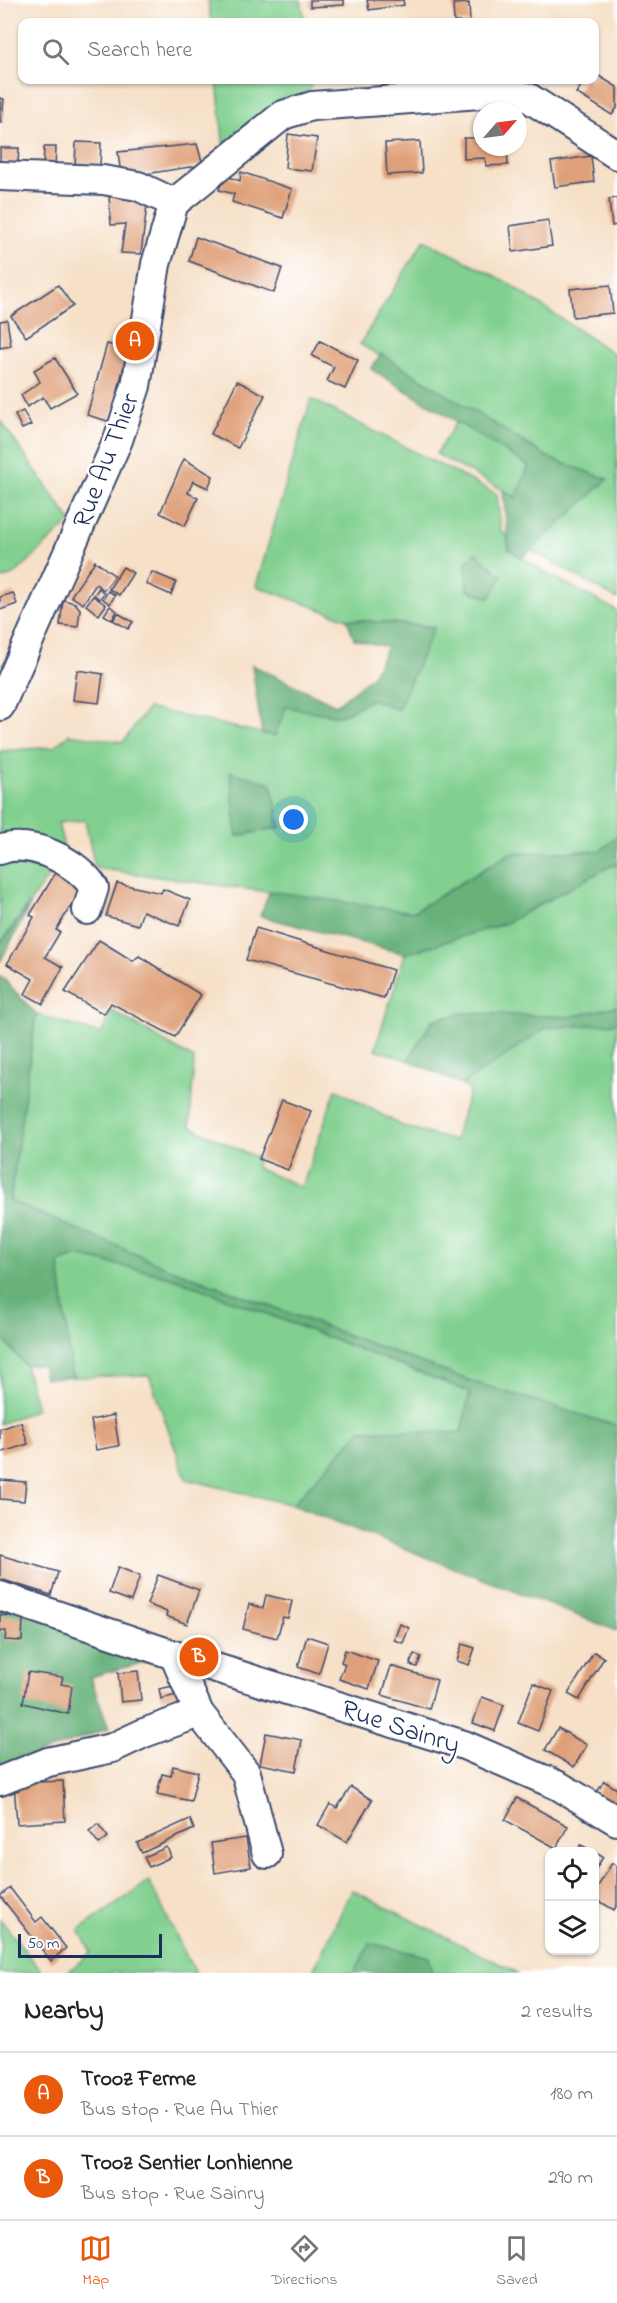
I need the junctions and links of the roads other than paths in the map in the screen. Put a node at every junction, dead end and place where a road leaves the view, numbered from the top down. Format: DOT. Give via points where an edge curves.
graph roads {
  1 [pos="509,86"];
  2 [pos="617,155"];
  3 [pos="0,177"];
  4 [pos="174,203"];
  5 [pos="0,706"];
  6 [pos="0,850"];
  7 [pos="87,910"];
  8 [pos="0,1596"];
  9 [pos="174,1655"];
  10 [pos="199,1713"];
  11 [pos="0,1781"];
  12 [pos="617,1821"];
  13 [pos="267,1854"];
  1 -- 2 [label="street"];
  1 -- 4 [label="street" via="312,106 283,115"];
  3 -- 4 [label="street" via="103,180 138,186"];
  4 -- 5 [label="street, Rue Au Thier" via="156,264 136,386 118,440"];
  6 -- 7 [label="street" via="42,849 86,875 94,888"];
  8 -- 9 [label="street, Rue Sainry"];
  9 -- 10 [label="street"];
  9 -- 12 [label="street, Rue Sainry" via="464,1745 559,1786"];
  10 -- 11 [label="street" via="112,1748 48,1762"];
  10 -- 13 [label="street" via="246,1773"];
}
